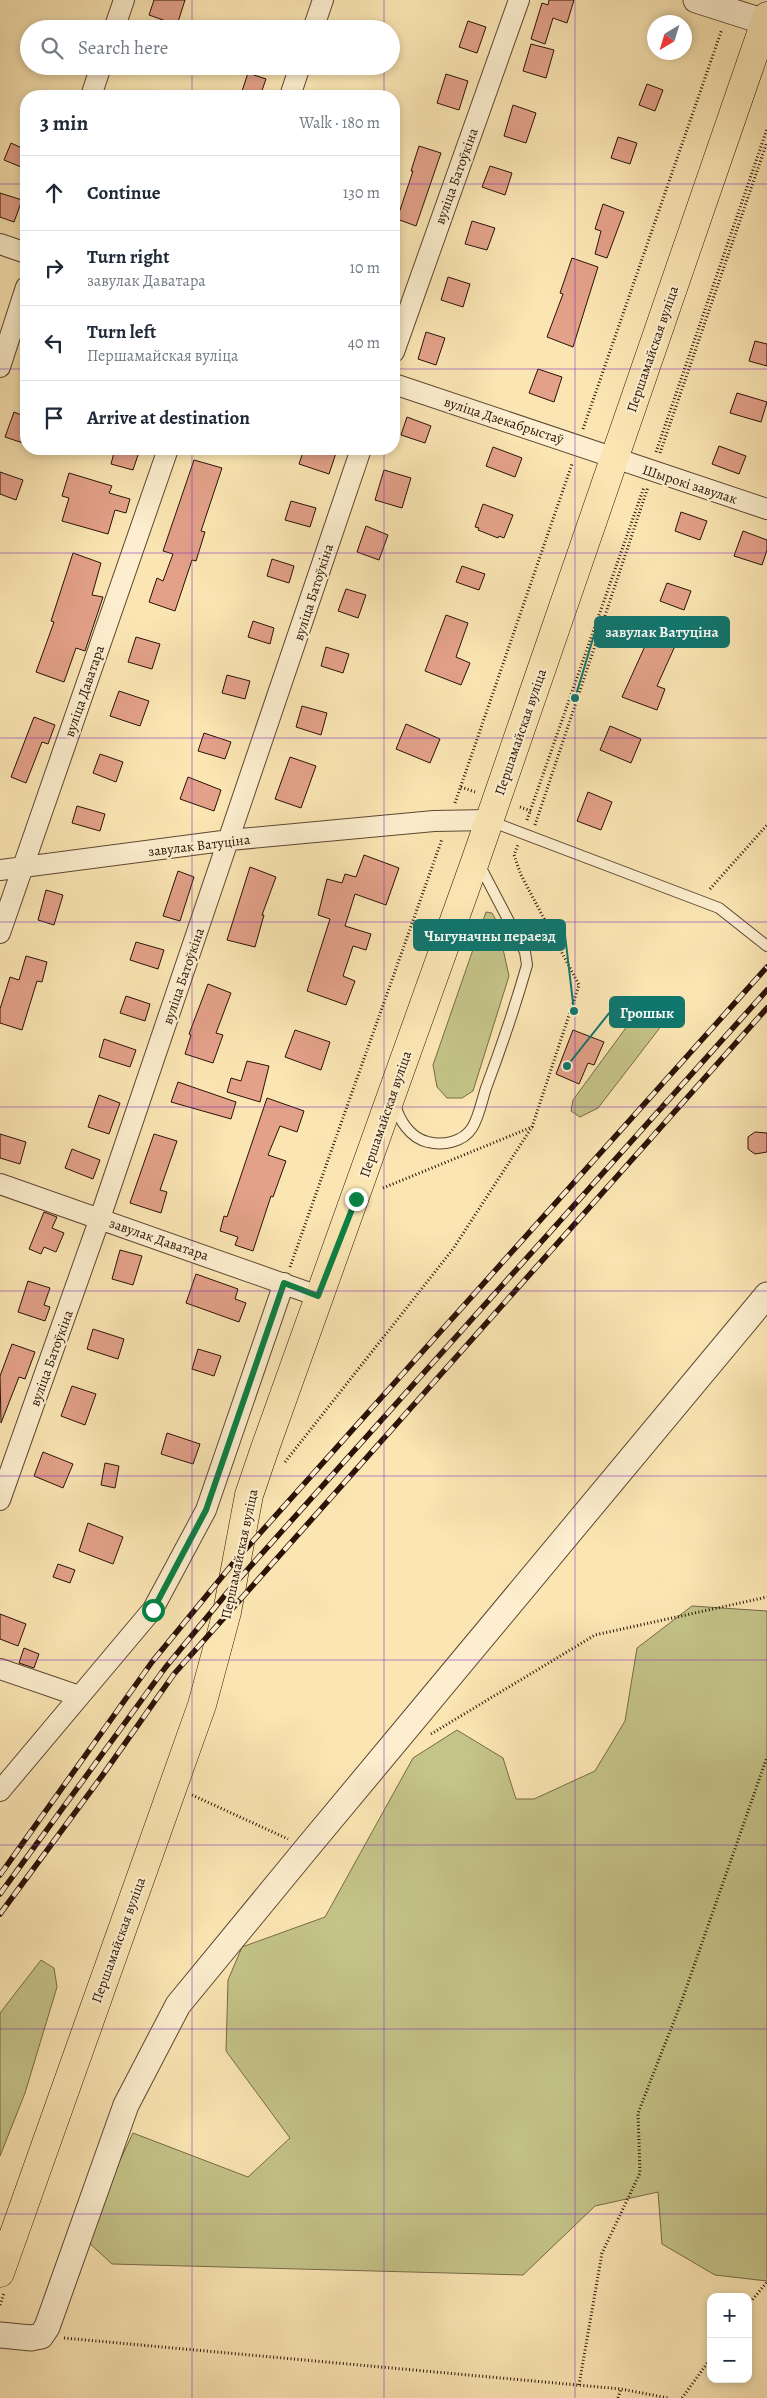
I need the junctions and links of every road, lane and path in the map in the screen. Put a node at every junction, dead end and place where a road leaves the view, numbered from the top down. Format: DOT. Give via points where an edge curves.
graph roads {
  1 [pos="124,0"];
  2 [pos="323,0"];
  3 [pos="519,0"];
  4 [pos="696,0"];
  5 [pos="728,11"];
  6 [pos="117,20"];
  7 [pos="316,20"];
  8 [pos="766,20"];
  9 [pos="98,75"];
  10 [pos="297,75"];
  11 [pos="93,90"];
  12 [pos="292,90"];
  13 [pos="767,129"];
  14 [pos="0,244"];
  15 [pos="20,251"];
  16 [pos="20,305"];
  17 [pos="400,335"];
  18 [pos="0,367"];
  19 [pos="400,386"];
  20 [pos="578,445"];
  21 [pos="166,455"];
  22 [pos="359,455"];
  23 [pos="614,458"];
  24 [pos="650,470"];
  25 [pos="767,509"];
  26 [pos="461,787"];
  27 [pos="475,792"];
  28 [pos="520,807"];
  29 [pos="531,811"];
  30 [pos="448,820"];
  31 [pos="489,820"];
  32 [pos="767,825"];
  33 [pos="522,834"];
  34 [pos="230,840"];
  35 [pos="476,858"];
  36 [pos="23,867"];
  37 [pos="0,870"];
  38 [pos="700,901"];
  39 [pos="0,934"];
  40 [pos="767,946"];
  41 [pos="392,1093"];
  42 [pos="532,1127"];
  43 [pos="0,1184"];
  44 [pos="356,1199"];
  45 [pos="100,1218"];
  46 [pos="284,1283"];
  47 [pos="318,1296"];
  48 [pos="767,1296"];
  49 [pos="282,1466"];
  50 [pos="0,1500"];
  51 [pos="767,1597"];
  52 [pos="0,1669"];
  53 [pos="79,1696"];
  54 [pos="429,1735"];
  55 [pos="767,1757"];
  56 [pos="173,1787"];
  57 [pos="0,1791"];
  58 [pos="307,1848"];
  59 [pos="0,2273"];
  60 [pos="767,2282"];
  61 [pos="752,2300"];
  62 [pos="0,2335"];
  63 [pos="42,2336"];
  64 [pos="707,2364"];
  65 [pos="579,2385"];
  66 [pos="621,2389"];
  67 [pos="618,2398"];
  68 [pos="668,2398"];
  69 [pos="682,2398"];
  1 -- 6 [label="street"];
  2 -- 7 [label="street"];
  3 -- 17 [label="street, вуліца Батоўкіна"];
  4 -- 5 [label="street"];
  5 -- 8 [label="street"];
  5 -- 20 [label="path"];
  8 -- 23 [label="main road, Першамайская вуліца"];
  9 -- 11 [label="street"];
  10 -- 12 [label="street"];
  13 -- 24 [label="path"];
  14 -- 15 [label="street"];
  16 -- 18 [label="street"];
  19 -- 20 [label="street, вуліца Дзекабрыстаў"];
  20 -- 23 [label="street, вуліца Дзекабрыстаў"];
  20 -- 26 [label="path"];
  21 -- 36 [label="street, вуліца Даватара"];
  22 -- 34 [label="street, вуліца Батоўкіна"];
  23 -- 24 [label="street, Шырокі завулак"];
  23 -- 31 [label="main road, Першамайская вуліца"];
  24 -- 25 [label="street, Шырокі завулак"];
  24 -- 29 [label="path"];
  26 -- 27 [label="path"];
  26 -- 30 [label="path"];
  28 -- 29 [label="path"];
  29 -- 33 [label="path"];
  30 -- 31 [label="street, завулак Ватуціна"];
  30 -- 34 [label="street, завулак Ватуціна"];
  30 -- 46 [label="path"];
  31 -- 33 [label="lane"];
  31 -- 35 [label="main road, Першамайская вуліца"];
  32 -- 38 [label="path"];
  33 -- 38 [label="lane"];
  33 -- 42 [label="path" via="514,855 521,875 579,985"];
  34 -- 36 [label="street, завулак Ватуціна"];
  34 -- 45 [label="street, вуліца Батоўкіна"];
  35 -- 41 [label="main road, Першамайская вуліца"];
  35 -- 41 [label="lane" via="518,935 527,965 472,1128 454,1143 424,1141 410,1133 398,1115"];
  36 -- 37 [label="street, завулак Ватуціна"];
  36 -- 39 [label="street, вуліца Даватара"];
  38 -- 40 [label="lane" via="720,908"];
  41 -- 44 [label="main road, Першамайская вуліца"];
  42 -- 44 [label="path"];
  42 -- 49 [label="path" via="453,1249"];
  43 -- 45 [label="street, завулак Даватара"];
  44 -- 47 [label="main road, Першамайская вуліца"];
  45 -- 46 [label="street, завулак Даватара"];
  45 -- 50 [label="street, вуліца Батоўкіна"];
  46 -- 47 [label="street, завулак Даватара"];
  46 -- 53 [label="street" via="206,1510 153,1610"];
  47 -- 56 [label="main road, Першамайская вуліца" via="249,1495 218,1652"];
  48 -- 58 [label="street"];
  51 -- 54 [label="path" via="595,1635"];
  52 -- 53 [label="street"];
  53 -- 57 [label="street"];
  55 -- 65 [label="path" via="681,2004 638,2112 640,2172 602,2253"];
  56 -- 58 [label="path"];
  56 -- 59 [label="main road, Першамайская вуліца"];
  58 -- 63 [label="street" via="178,2005 126,2105"];
  60 -- 61 [label="path"];
  62 -- 63 [label="street"];
  63 -- 65 [label="path"];
  64 -- 69 [label="path"];
  65 -- 66 [label="path"];
  66 -- 67 [label="path"];
  66 -- 68 [label="path"];
}
